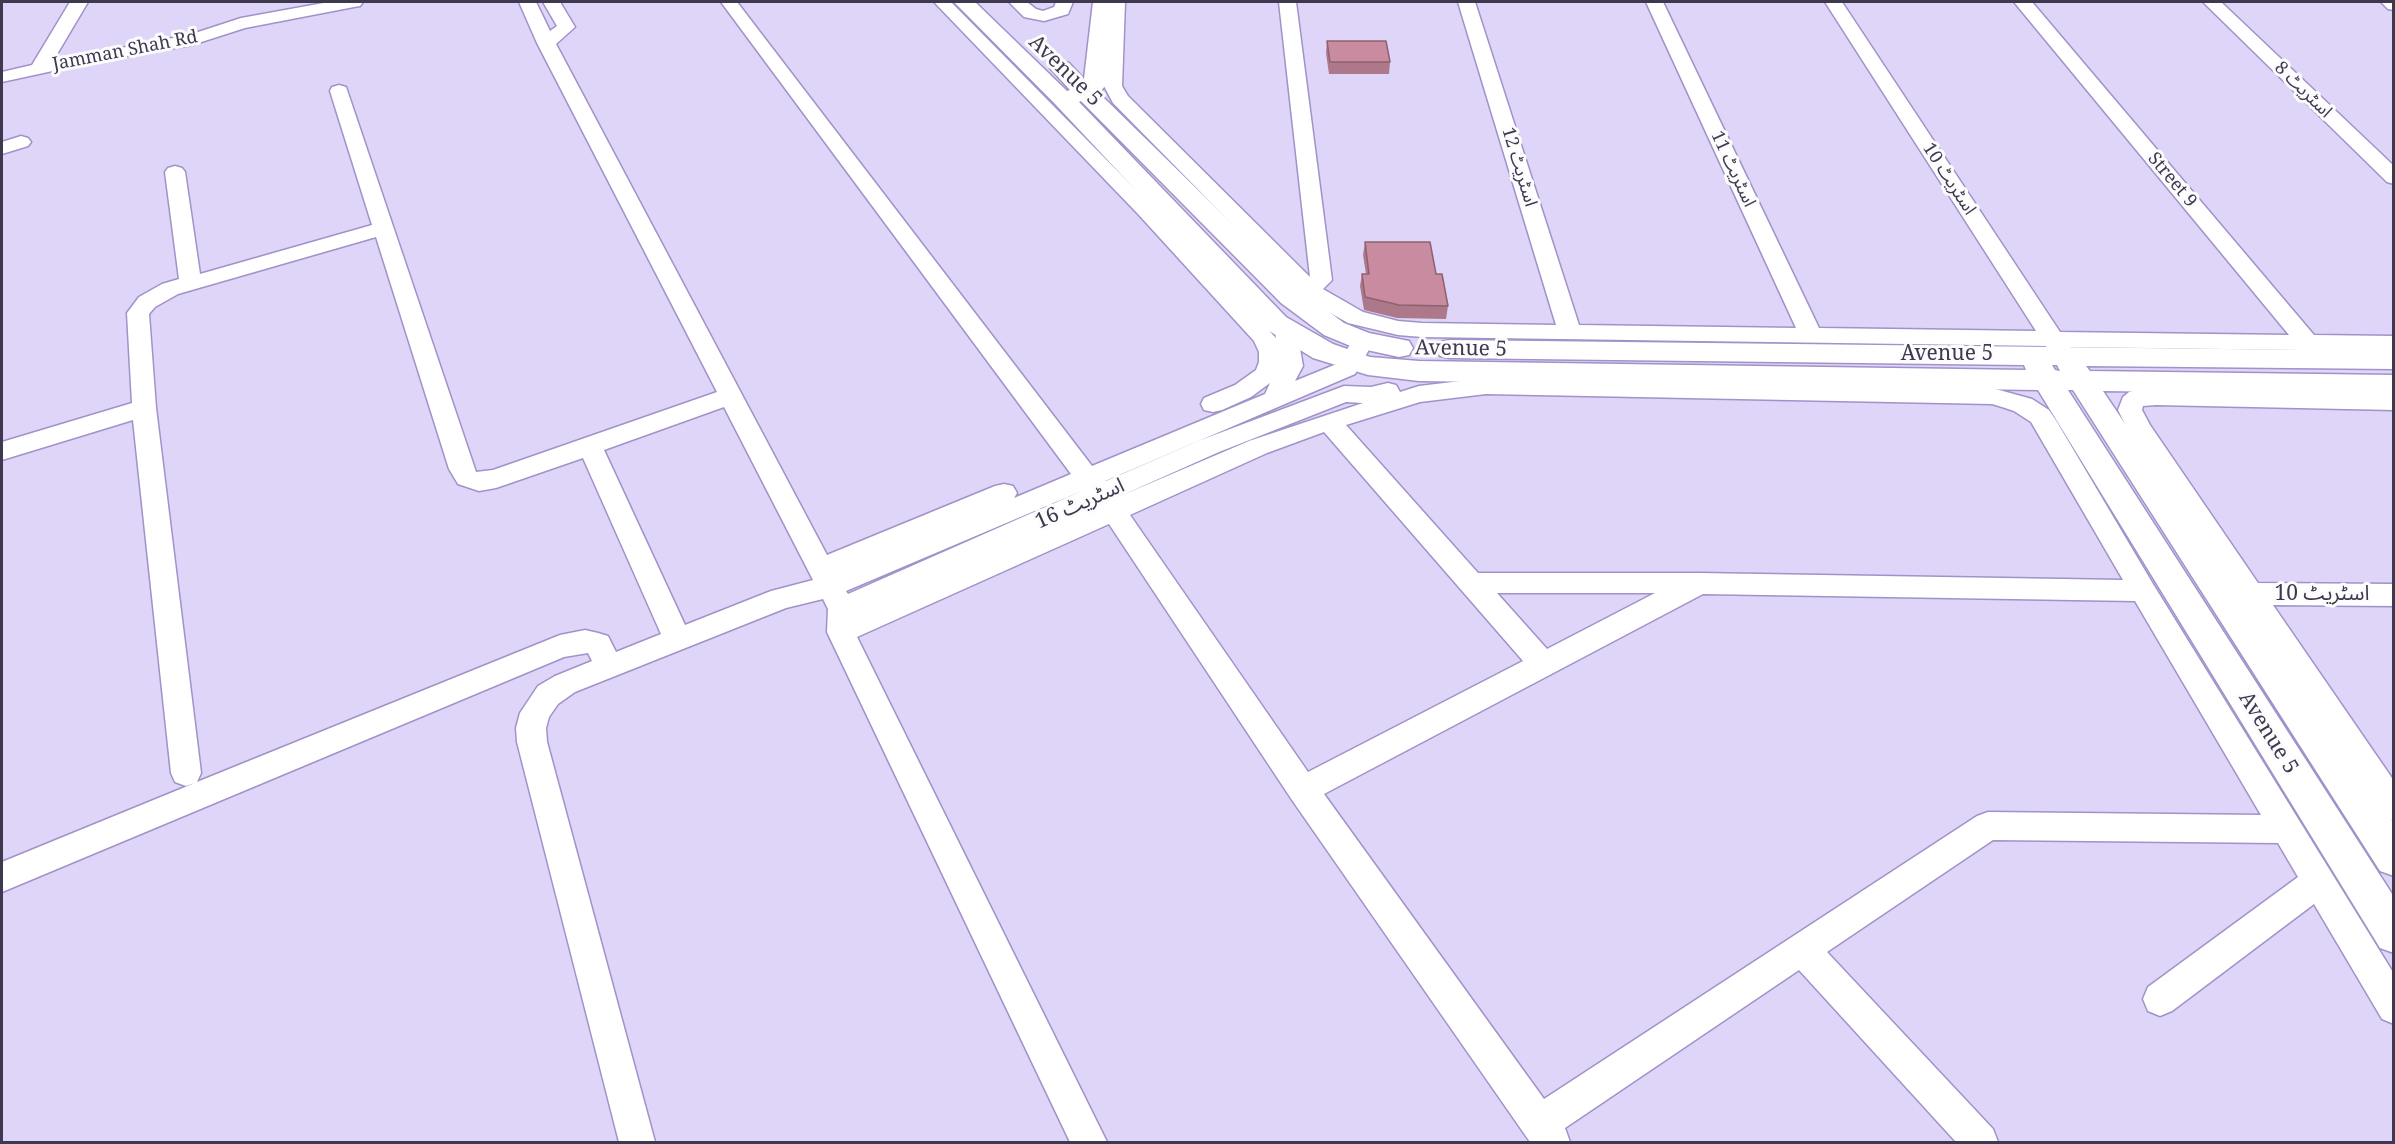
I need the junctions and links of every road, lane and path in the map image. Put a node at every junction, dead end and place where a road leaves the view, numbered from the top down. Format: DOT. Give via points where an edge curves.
graph roads {
  1 [pos="79,2"];
  2 [pos="354,2"];
  3 [pos="528,2"];
  4 [pos="552,2"];
  5 [pos="729,2"];
  6 [pos="942,2"];
  7 [pos="964,2"];
  8 [pos="994,2"];
  9 [pos="1018,2"];
  10 [pos="1064,2"];
  11 [pos="1083,2"];
  12 [pos="1103,2"];
  13 [pos="1116,2"];
  14 [pos="1288,2"];
  15 [pos="1467,2"];
  16 [pos="1655,2"];
  17 [pos="1834,2"];
  18 [pos="2023,2"];
  19 [pos="2212,2"];
  20 [pos="2390,2"];
  21 [pos="2394,5"];
  22 [pos="546,43"];
  23 [pos="39,68"];
  24 [pos="2,77"];
  25 [pos="1057,78"];
  26 [pos="339,91"];
  27 [pos="1075,96"];
  28 [pos="21,142"];
  29 [pos="2,148"];
  30 [pos="175,172"];
  31 [pos="2394,178"];
  32 [pos="1192,196"];
  33 [pos="1163,205"];
  34 [pos="384,228"];
  35 [pos="190,283"];
  36 [pos="1308,288"];
  37 [pos="1286,332"];
  38 [pos="1570,332"];
  39 [pos="1811,336"];
  40 [pos="2394,344"];
  41 [pos="2315,351"];
  42 [pos="1371,355"];
  43 [pos="2394,360"];
  44 [pos="2055,362"];
  45 [pos="1451,372"];
  46 [pos="2394,385"];
  47 [pos="2150,389"];
  48 [pos="1344,394"];
  49 [pos="731,396"];
  50 [pos="1275,397"];
  51 [pos="2394,402"];
  52 [pos="144,408"];
  53 [pos="1324,413"];
  54 [pos="2125,428"];
  55 [pos="590,446"];
  56 [pos="2,451"];
  57 [pos="1095,486"];
  58 [pos="1473,583"];
  59 [pos="1699,583"];
  60 [pos="2143,591"];
  61 [pos="2250,594"];
  62 [pos="2394,595"];
  63 [pos="834,598"];
  64 [pos="678,640"];
  65 [pos="1543,664"];
  66 [pos="609,667"];
  67 [pos="186,773"];
  68 [pos="1303,790"];
  69 [pos="2394,807"];
  70 [pos="2285,829"];
  71 [pos="2394,858"];
  72 [pos="2,877"];
  73 [pos="2317,882"];
  74 [pos="2394,934"];
  75 [pos="1802,949"];
  76 [pos="2160,999"];
  77 [pos="2394,1007"];
  78 [pos="1546,1133"];
  79 [pos="637,1143"];
  80 [pos="1089,1143"];
  81 [pos="1980,1143"];
  1 -- 23 [label="street"];
  2 -- 23 [label="street, Jamman Shah Rd" via="241,23 192,40"];
  3 -- 22 [label="street"];
  4 -- 22 [label="street" via="566,27"];
  5 -- 57 [label="street"];
  6 -- 57 [label="street" via="1145,210 1264,338 1271,352 1271,362 1259,381"];
  7 -- 25 [label="main road, Avenue 5"];
  8 -- 25 [label="main road, Avenue 5"];
  9 -- 10 [label="street" via="1030,13 1044,16 1062,10"];
  11 -- 25 [label="main road" via="1075,70"];
  12 -- 27 [label="main road" via="1097,81"];
  13 -- 36 [label="street" via="1113,86 1120,99"];
  14 -- 36 [label="street" via="1321,280"];
  15 -- 38 [label="street, اسٹریٹ 12"];
  16 -- 39 [label="street, اسٹریٹ 11"];
  17 -- 44 [label="street, اسٹریٹ 10"];
  18 -- 41 [label="street, Street 9"];
  19 -- 31 [label="street, اسٹریٹ 8"];
  20 -- 21 [label="street"];
  22 -- 49 [label="street"];
  23 -- 24 [label="street, Jamman Shah Rd"];
  25 -- 27 [label="main road, Avenue 5"];
  26 -- 34 [label="street"];
  27 -- 32 [label="main road, Avenue 5"];
  27 -- 33 [label="main road, Avenue 5"];
  28 -- 29 [label="street"];
  30 -- 35 [label="street"];
  32 -- 33 [label="street"];
  32 -- 42 [label="main road, Avenue 5" via="1291,297"];
  33 -- 37 [label="main road, Avenue 5"];
  34 -- 35 [label="street"];
  34 -- 55 [label="street" via="467,478 479,482 496,479"];
  35 -- 52 [label="street" via="156,296 138,313"];
  36 -- 38 [label="street" via="1356,318 1398,328"];
  37 -- 42 [label="main road, Avenue 5" via="1323,351"];
  37 -- 50 [label="street" via="1291,366"];
  38 -- 39 [label="street"];
  39 -- 44 [label="street"];
  40 -- 41 [label="street"];
  41 -- 43 [label="main road"];
  41 -- 44 [label="main road"];
  42 -- 44 [label="main road, Avenue 5"];
  42 -- 45 [label="main road, Avenue 5"];
  42 -- 48 [label="street" via="1363,384"];
  42 -- 50 [label="street, اسٹریٹ 16"];
  44 -- 45 [label="main road, Avenue 5"];
  44 -- 47 [label="main road"];
  44 -- 54 [label="main road, Avenue 5"];
  44 -- 74 [label="main road, Avenue 5"];
  45 -- 48 [label="street, Avenue 5" via="1371,395"];
  46 -- 47 [label="main road"];
  47 -- 51 [label="street"];
  47 -- 54 [label="street" via="2132,403"];
  48 -- 53 [label="street, Avenue 5"];
  49 -- 55 [label="street"];
  49 -- 63 [label="street"];
  50 -- 57 [label="street, اسٹریٹ 16"];
  52 -- 56 [label="street"];
  52 -- 67 [label="street"];
  53 -- 57 [label="street" via="1258,447"];
  53 -- 58 [label="street"];
  53 -- 60 [label="street" via="1419,394 1486,386 2008,399 2040,416 2049,428"];
  54 -- 61 [label="street"];
  54 -- 71 [label="main road, Avenue 5"];
  55 -- 64 [label="street"];
  57 -- 63 [label="street"];
  57 -- 63 [label="street, اسٹریٹ 16"];
  57 -- 68 [label="street"];
  58 -- 59 [label="street"];
  58 -- 65 [label="street"];
  59 -- 60 [label="street"];
  59 -- 65 [label="street"];
  60 -- 70 [label="street"];
  61 -- 62 [label="street, اسٹریٹ 10"];
  61 -- 69 [label="street"];
  63 -- 64 [label="street" via="780,598"];
  63 -- 80 [label="street"];
  64 -- 66 [label="street"];
  65 -- 68 [label="street"];
  66 -- 72 [label="street" via="598,644 560,646"];
  66 -- 79 [label="street" via="565,684 549,695 531,728"];
  68 -- 78 [label="street"];
  70 -- 73 [label="street"];
  70 -- 75 [label="street" via="1988,826"];
  73 -- 76 [label="street"];
  73 -- 77 [label="street"];
  75 -- 78 [label="street"];
  75 -- 81 [label="street"];
}
